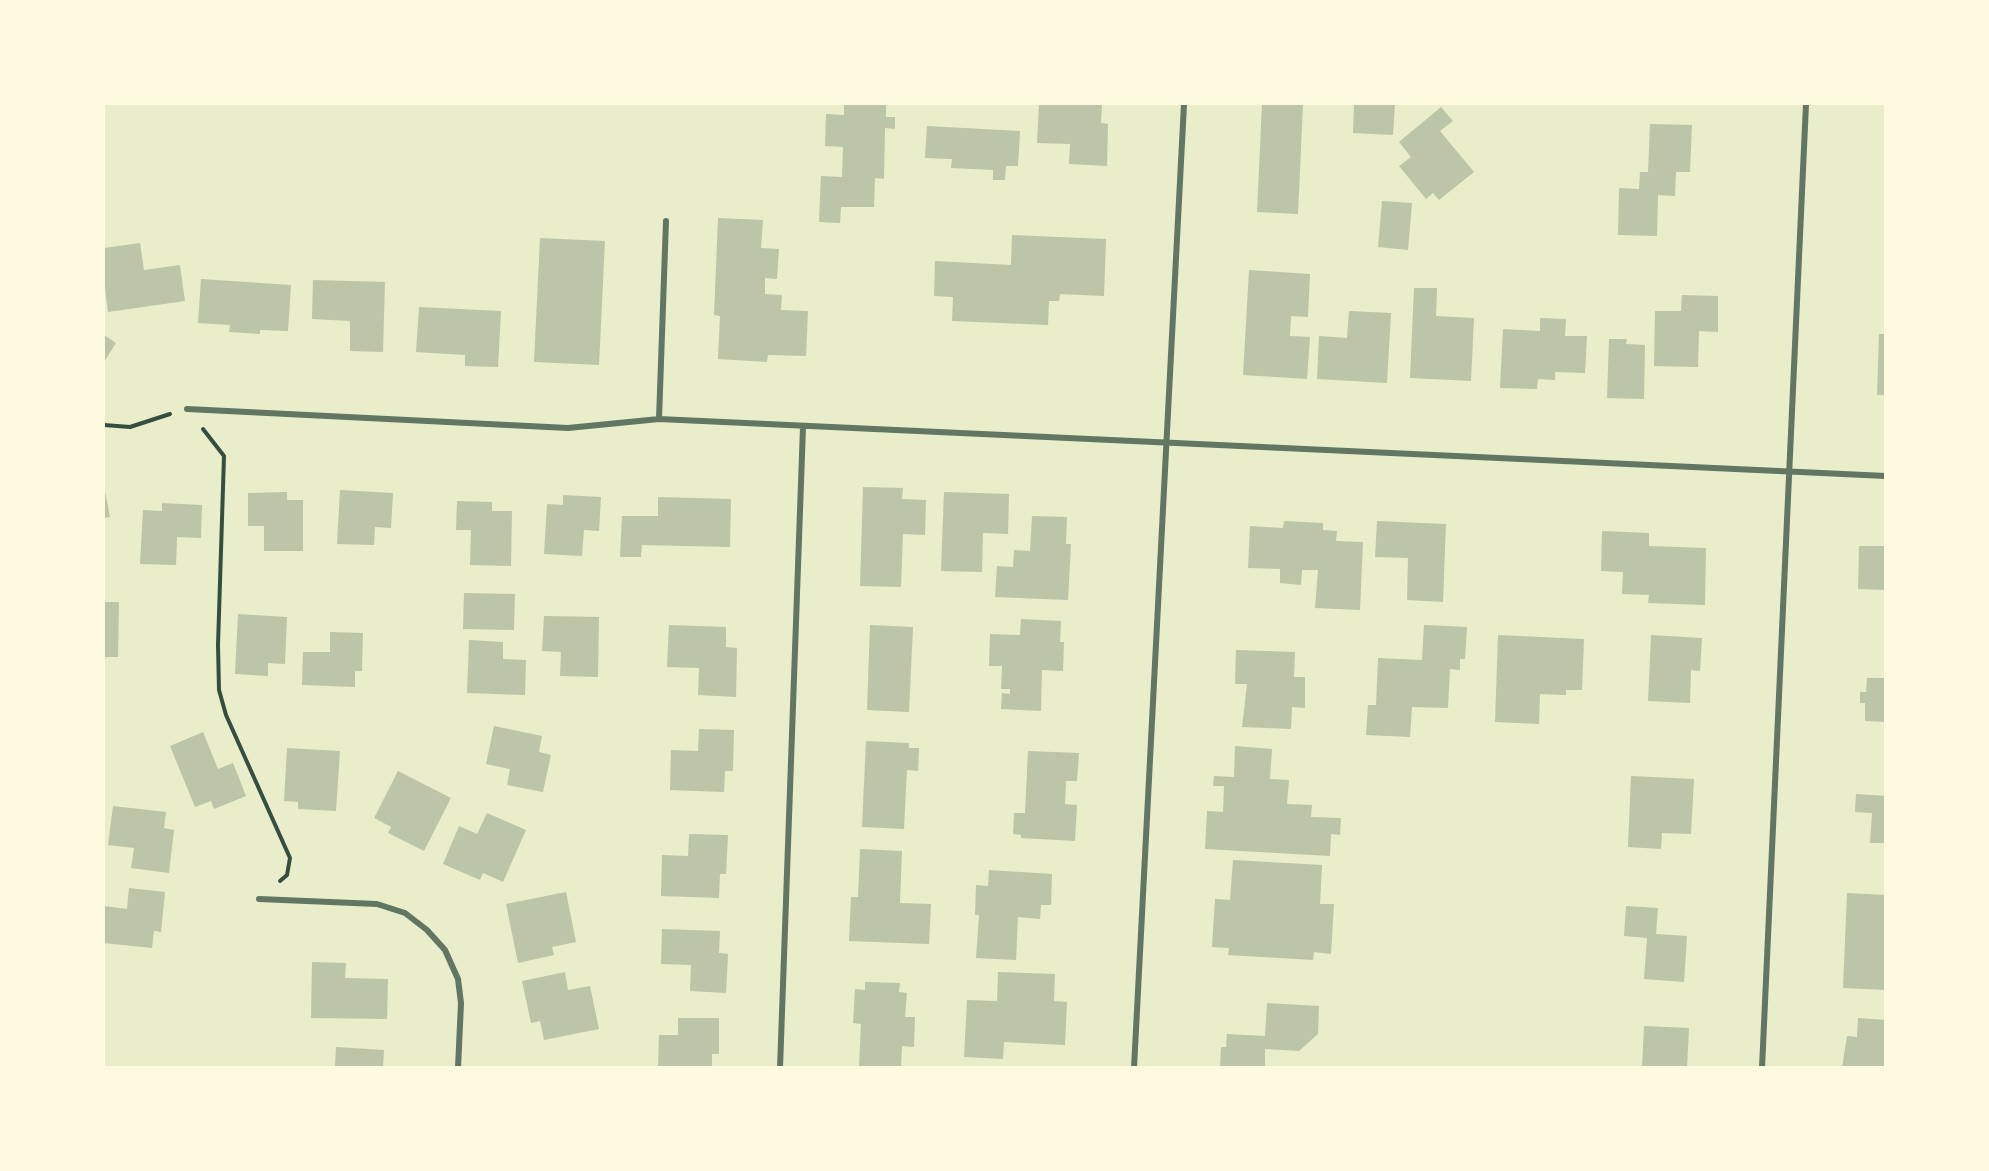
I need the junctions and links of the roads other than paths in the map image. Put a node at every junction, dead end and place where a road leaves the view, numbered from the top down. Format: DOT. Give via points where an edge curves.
graph roads {
  1 [pos="1184,104"];
  2 [pos="1806,104"];
  3 [pos="666,222"];
  4 [pos="187,409"];
  5 [pos="659,419"];
  6 [pos="803,427"];
  7 [pos="1168,444"];
  8 [pos="1791,472"];
  9 [pos="1886,476"];
  10 [pos="259,899"];
  11 [pos="458,1068"];
  12 [pos="780,1068"];
  13 [pos="1134,1068"];
  14 [pos="1762,1068"];
  1 -- 7 [label="street"];
  2 -- 8 [label="street"];
  3 -- 5 [label="street"];
  4 -- 5 [label="street" via="568,428"];
  5 -- 6 [label="street"];
  6 -- 7 [label="street"];
  6 -- 12 [label="street"];
  7 -- 8 [label="street"];
  7 -- 13 [label="street"];
  8 -- 9 [label="street"];
  8 -- 14 [label="street"];
  10 -- 11 [label="street" via="377,904 405,913 427,930 445,950 458,979"];
}
